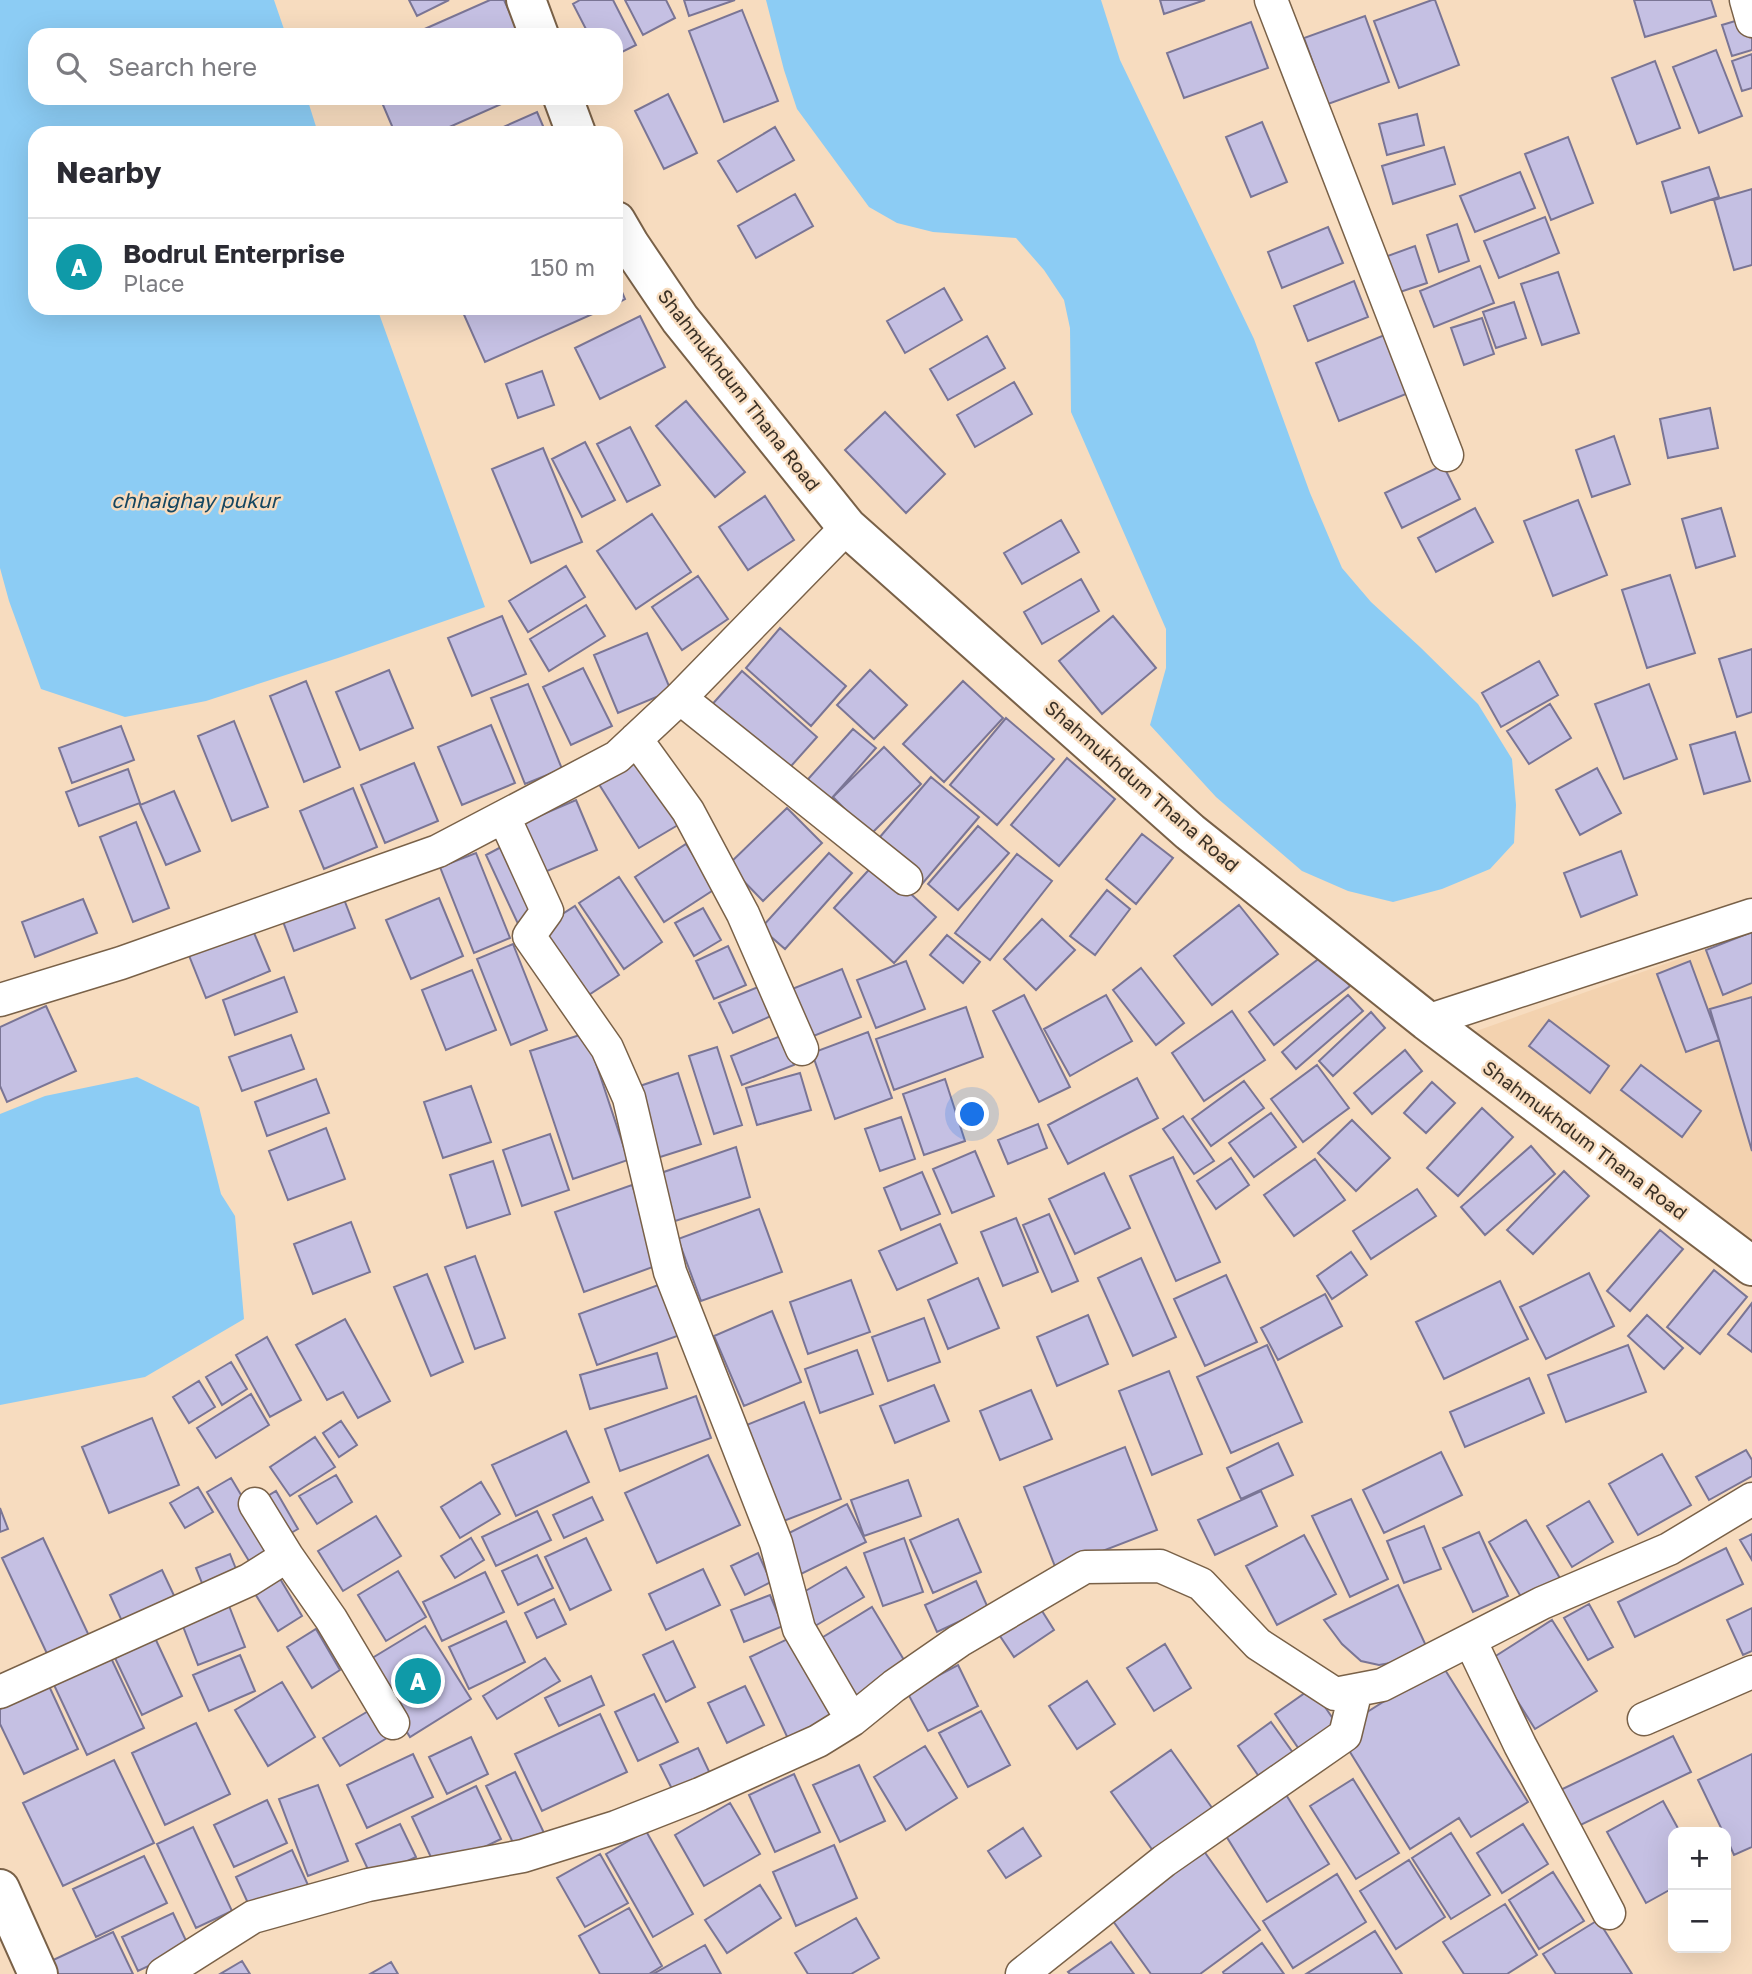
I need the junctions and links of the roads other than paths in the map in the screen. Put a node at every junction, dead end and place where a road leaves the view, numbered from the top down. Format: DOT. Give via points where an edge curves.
graph roads {
  1 [pos="526,0"];
  2 [pos="1271,0"];
  3 [pos="1746,0"];
  4 [pos="1752,21"];
  5 [pos="537,28"];
  6 [pos="566,105"];
  7 [pos="573,126"];
  8 [pos="623,233"];
  9 [pos="1447,455"];
  10 [pos="847,527"];
  11 [pos="680,698"];
  12 [pos="636,739"];
  13 [pos="504,817"];
  14 [pos="906,879"];
  15 [pos="1752,915"];
  16 [pos="0,1000"];
  17 [pos="1427,1021"];
  18 [pos="802,1049"];
  19 [pos="1752,1266"];
  20 [pos="1752,1499"];
  21 [pos="255,1504"];
  22 [pos="287,1556"];
  23 [pos="1470,1640"];
  24 [pos="1752,1672"];
  25 [pos="1356,1689"];
  26 [pos="0,1692"];
  27 [pos="1644,1719"];
  28 [pos="852,1720"];
  29 [pos="393,1723"];
  30 [pos="0,1889"];
  31 [pos="1609,1913"];
  32 [pos="38,1974"];
  33 [pos="163,1974"];
  34 [pos="1022,1974"];
  1 -- 5 [label="main road"];
  2 -- 9 [label="street"];
  3 -- 4 [label="street"];
  6 -- 7 [label="main road"];
  8 -- 10 [label="main road, Shahmukhdum Thana Road" via="680,319"];
  10 -- 11 [label="street"];
  10 -- 17 [label="main road, Shahmukhdum Thana Road" via="1190,832"];
  11 -- 12 [label="street"];
  11 -- 14 [label="street"];
  12 -- 13 [label="street" via="617,757"];
  12 -- 18 [label="street" via="688,811 737,902"];
  13 -- 16 [label="street" via="438,851 121,963"];
  13 -- 28 [label="street" via="547,911 530,936 607,1048 629,1098 670,1272 776,1543 799,1629"];
  15 -- 17 [label="street"];
  17 -- 19 [label="main road, Shahmukhdum Thana Road"];
  20 -- 23 [label="street" via="1669,1549 1542,1603"];
  21 -- 22 [label="street"];
  22 -- 26 [label="street" via="249,1580"];
  22 -- 29 [label="street"];
  23 -- 25 [label="street" via="1382,1685"];
  23 -- 31 [label="street"];
  24 -- 27 [label="street"];
  25 -- 28 [label="street" via="1335,1694 1258,1644 1201,1584 1160,1566 1085,1567 959,1641"];
  25 -- 34 [label="street" via="1345,1735 1164,1861"];
  28 -- 33 [label="street" via="806,1746 616,1827 523,1856 368,1885 253,1917"];
  30 -- 32 [label="main road"];
}
